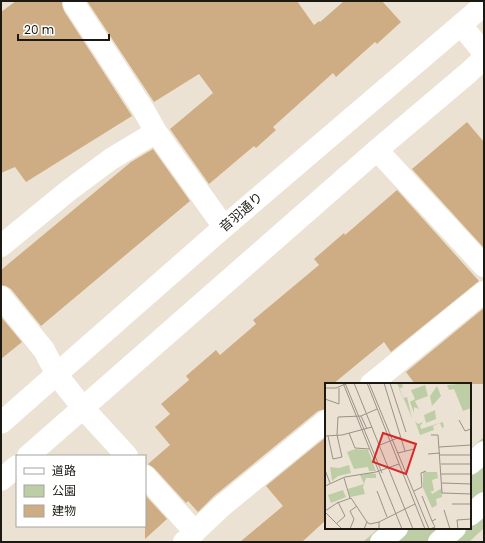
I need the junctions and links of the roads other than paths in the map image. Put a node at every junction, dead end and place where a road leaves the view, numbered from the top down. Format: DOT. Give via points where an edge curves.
graph roads {
  1 [pos="74,4"];
  2 [pos="484,5"];
  3 [pos="461,25"];
  4 [pos="484,53"];
  5 [pos="484,58"];
  6 [pos="156,132"];
  7 [pos="377,150"];
  8 [pos="224,227"];
  9 [pos="1,246"];
  10 [pos="484,266"];
  11 [pos="484,292"];
  12 [pos="1,297"];
  13 [pos="58,375"];
  14 [pos="372,383"];
  15 [pos="83,408"];
  16 [pos="325,422"];
  17 [pos="1,423"];
  18 [pos="484,452"];
  19 [pos="29,455"];
  20 [pos="125,455"];
  21 [pos="471,463"];
  22 [pos="16,467"];
  23 [pos="146,477"];
  24 [pos="1,480"];
  25 [pos="484,503"];
  26 [pos="471,514"];
  27 [pos="396,529"];
  28 [pos="454,529"];
  29 [pos="189,537"];
  30 [pos="381,542"];
  31 [pos="439,542"];
  1 -- 6 [label="main road"];
  2 -- 3 [label="main road, 音羽通り"];
  3 -- 4 [label="main road"];
  3 -- 8 [label="main road, 音羽通り"];
  5 -- 7 [label="main road"];
  6 -- 8 [label="main road"];
  6 -- 9 [label="main road" via="111,159"];
  7 -- 10 [label="main road"];
  7 -- 15 [label="main road"];
  8 -- 13 [label="main road, 音羽通り"];
  11 -- 14 [label="main road"];
  12 -- 13 [label="main road" via="44,350"];
  13 -- 15 [label="main road"];
  13 -- 17 [label="main road, 音羽通り"];
  15 -- 19 [label="main road"];
  15 -- 20 [label="main road"];
  16 -- 29 [label="main road" via="222,506"];
  18 -- 21 [label="main road"];
  22 -- 24 [label="main road"];
  23 -- 29 [label="main road"];
  25 -- 26 [label="main road"];
  27 -- 30 [label="main road"];
  28 -- 31 [label="main road"];
}
